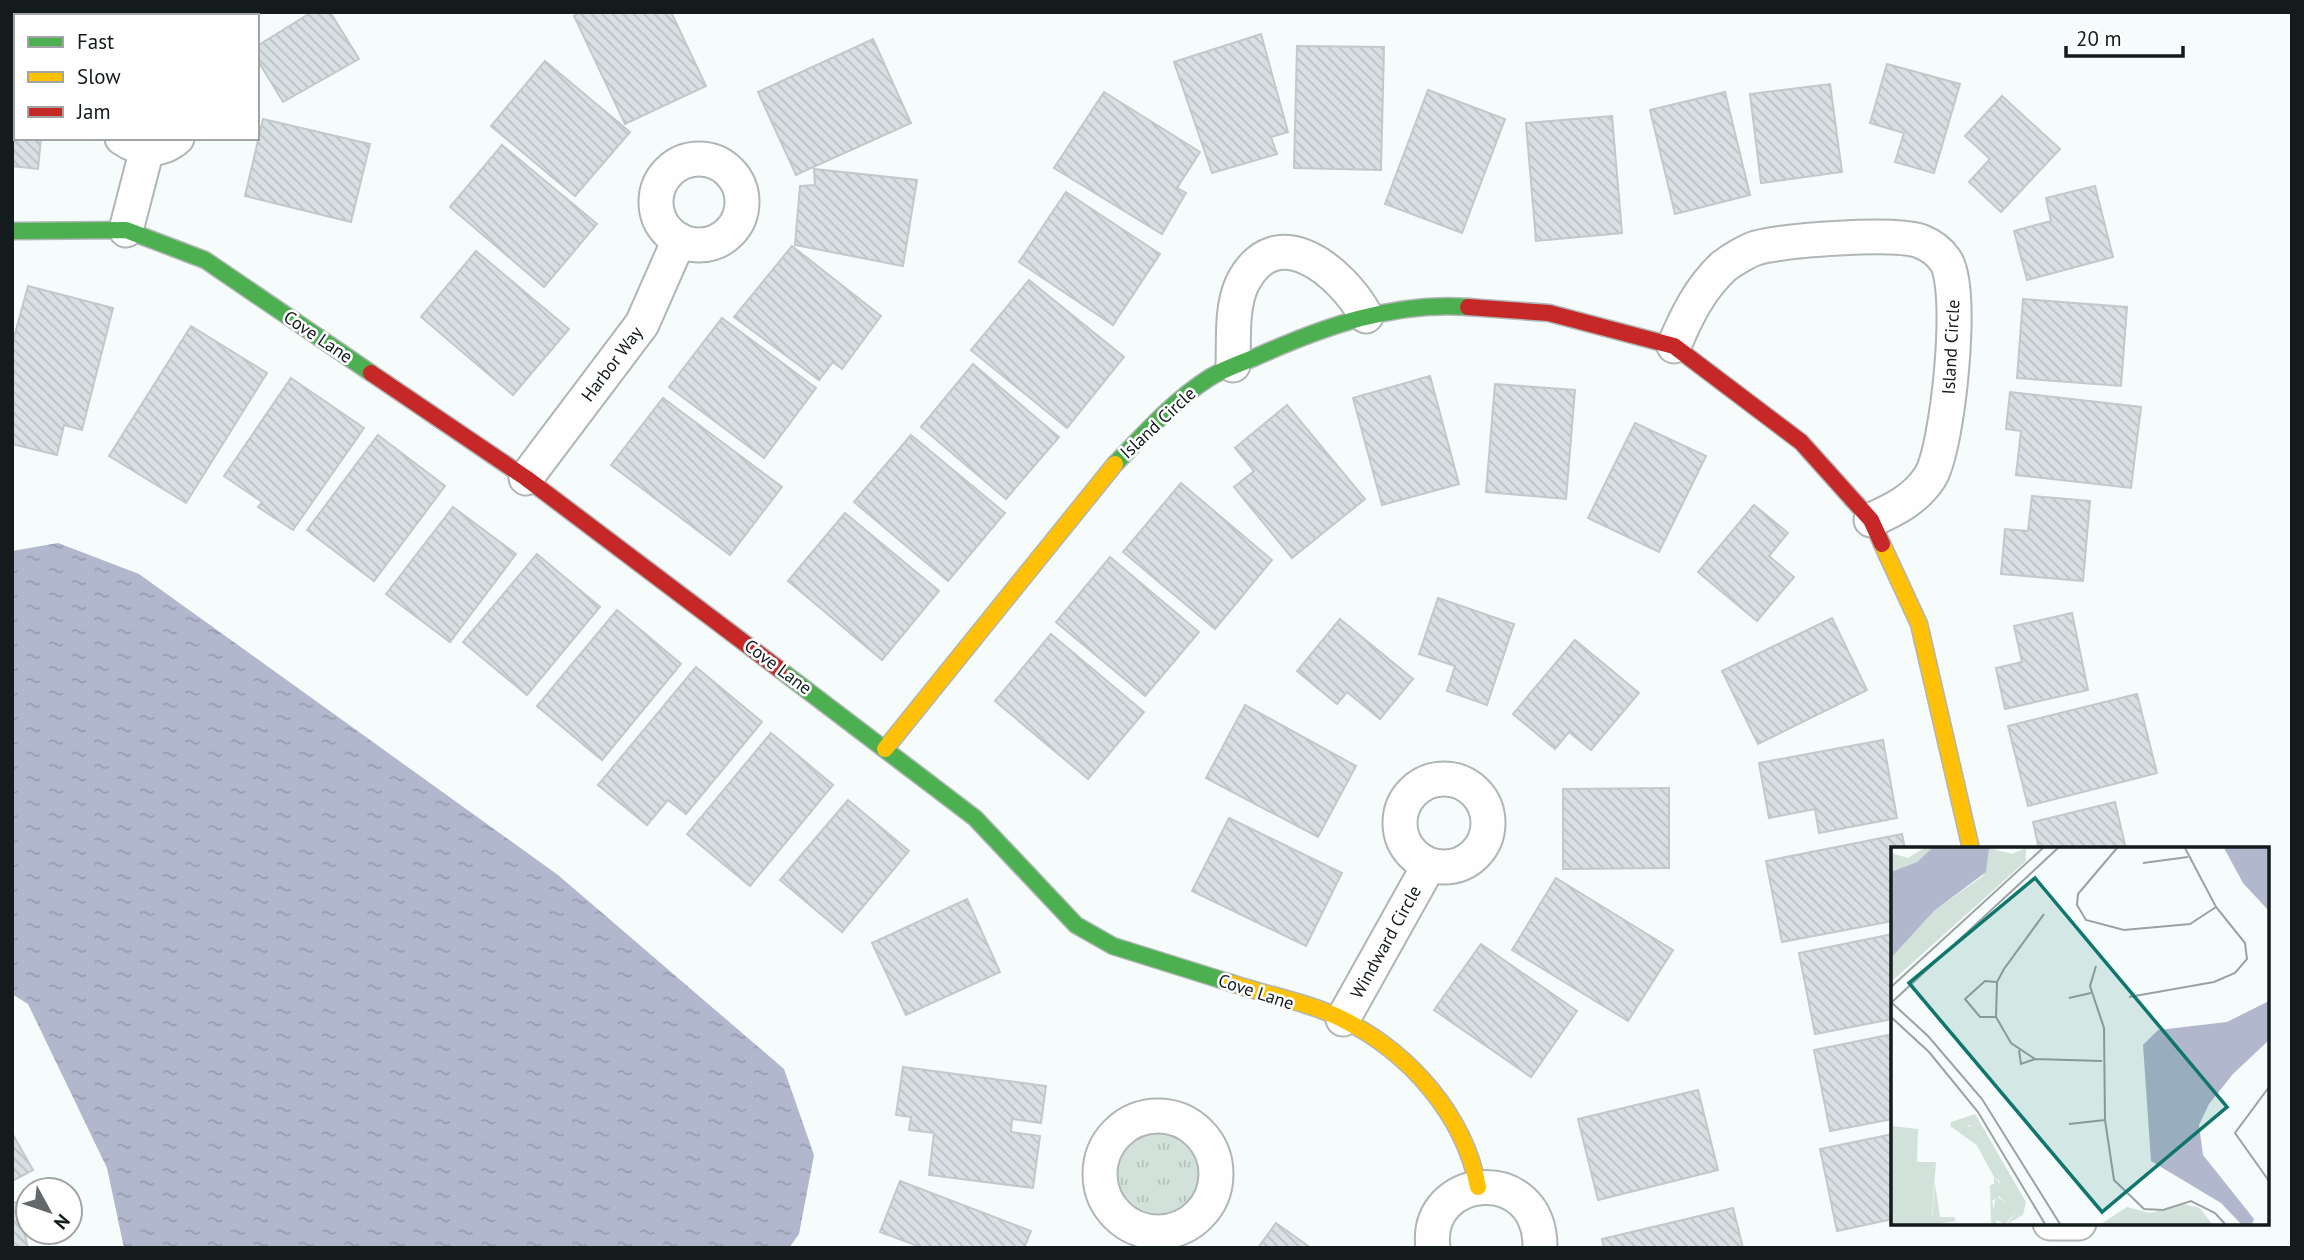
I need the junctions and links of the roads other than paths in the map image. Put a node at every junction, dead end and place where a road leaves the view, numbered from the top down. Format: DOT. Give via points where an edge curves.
graph roads {
  1 [pos="149,142"];
  2 [pos="126,230"];
  3 [pos="12,231"];
  4 [pos="679,240"];
  5 [pos="1366,316"];
  6 [pos="1674,346"];
  7 [pos="1233,365"];
  8 [pos="526,478"];
  9 [pos="1871,520"];
  10 [pos="886,748"];
  11 [pos="1971,847"];
  12 [pos="1429,865"];
  13 [pos="1343,1019"];
  14 [pos="1478,1187"];
  15 [pos="1433,1248"];
  16 [pos="1540,1248"];
  1 -- 2 [label="street"];
  2 -- 3 [label="street, Cove Lane"];
  2 -- 8 [label="street, Cove Lane" via="205,260"];
  4 -- 8 [label="street, Harbor Way" via="642,324"];
  5 -- 6 [label="street, Island Circle" via="1446,305 1549,313"];
  5 -- 7 [label="street, Island Circle"];
  5 -- 7 [label="street" via="1355,296 1315,260 1293,252 1273,254 1256,267 1237,297"];
  6 -- 9 [label="street, Island Circle" via="1801,442"];
  6 -- 9 [label="street, Island Circle" via="1704,289 1726,265 1756,248 1865,236 1919,241 1934,249 1947,262 1954,300 1947,425 1941,452 1930,478 1915,495"];
  7 -- 10 [label="street, Island Circle" via="1184,396 1140,437"];
  8 -- 10 [label="street, Cove Lane"];
  9 -- 11 [label="street, Island Circle" via="1919,624"];
  10 -- 13 [label="street, Cove Lane" via="975,818 1076,925 1113,946"];
  12 -- 13 [label="street, Windward Circle"];
  13 -- 14 [label="street, Cove Lane" via="1388,1047 1443,1105 1472,1157"];
  14 -- 15 [label="street" via="1445,1205 1436,1221"];
  14 -- 16 [label="street" via="1511,1192 1525,1202 1535,1216"];
}
